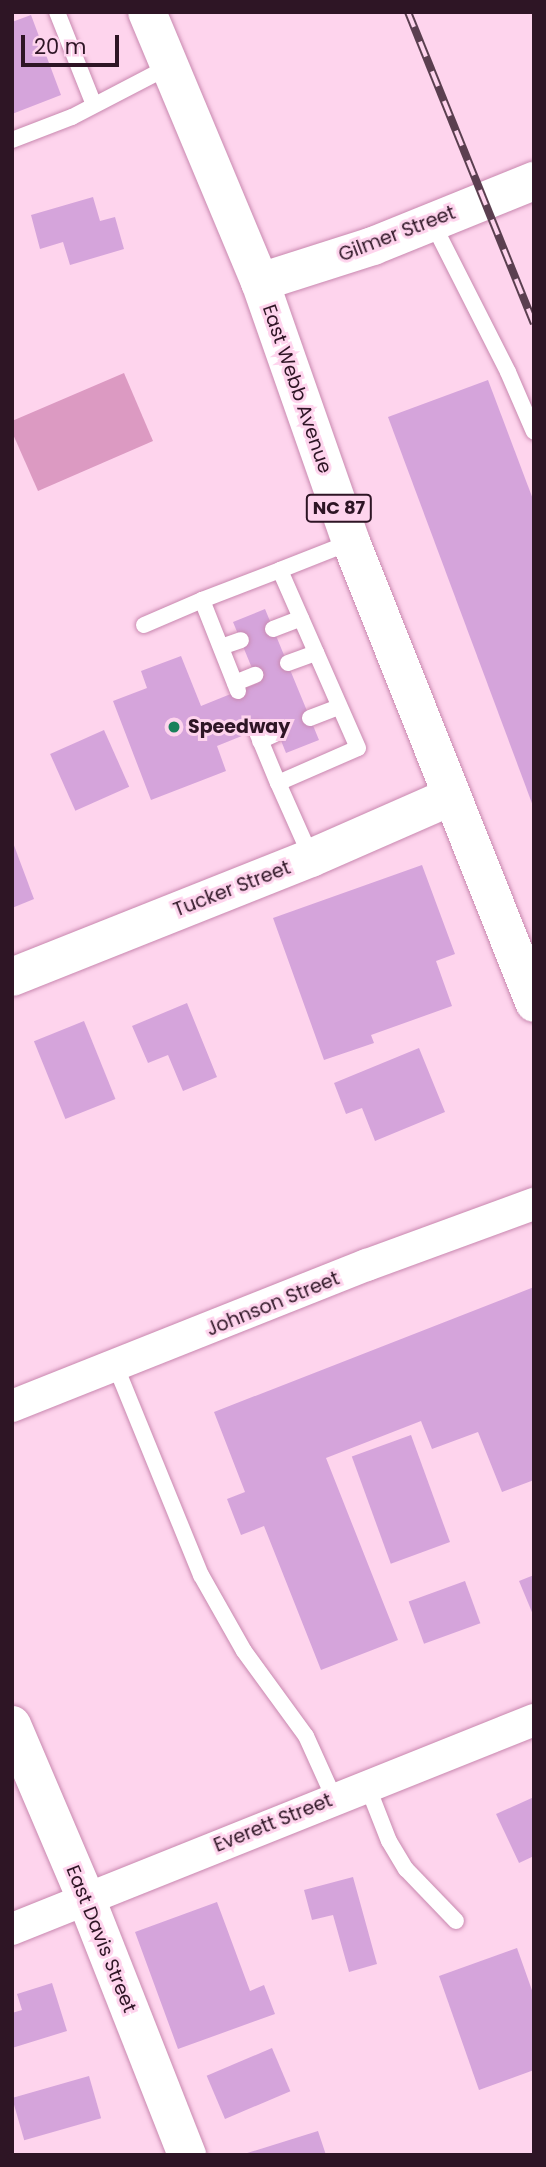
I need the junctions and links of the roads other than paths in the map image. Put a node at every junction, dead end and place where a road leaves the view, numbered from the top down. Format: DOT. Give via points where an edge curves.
graph roads {
  1 [pos="57,12"];
  2 [pos="147,12"];
  3 [pos="168,67"];
  4 [pos="94,105"];
  5 [pos="12,140"];
  6 [pos="534,181"];
  7 [pos="432,222"];
  8 [pos="260,282"];
  9 [pos="534,432"];
  10 [pos="351,542"];
  11 [pos="280,570"];
  12 [pos="202,600"];
  13 [pos="301,618"];
  14 [pos="144,625"];
  15 [pos="274,629"];
  16 [pos="241,640"];
  17 [pos="221,647"];
  18 [pos="316,653"];
  19 [pos="288,663"];
  20 [pos="255,675"];
  21 [pos="339,707"];
  22 [pos="310,718"];
  23 [pos="277,733"];
  24 [pos="278,783"];
  25 [pos="450,797"];
  26 [pos="311,858"];
  27 [pos="12,977"];
  28 [pos="534,1003"];
  29 [pos="534,1204"];
  30 [pos="116,1367"];
  31 [pos="12,1406"];
  32 [pos="534,1720"];
  33 [pos="12,1726"];
  34 [pos="367,1785"];
  35 [pos="334,1798"];
  36 [pos="87,1901"];
  37 [pos="456,1921"];
  38 [pos="12,1929"];
  39 [pos="187,2155"];
  1 -- 4 [label="lane"];
  2 -- 3 [label="main road, East Webb Avenue / NC 87"];
  3 -- 4 [label="lane"];
  3 -- 8 [label="main road, East Webb Avenue / NC 87"];
  4 -- 5 [label="lane"];
  6 -- 7 [label="main road, Gilmer Street"];
  7 -- 8 [label="main road, Gilmer Street"];
  7 -- 9 [label="lane"];
  8 -- 10 [label="main road, East Webb Avenue / NC 87"];
  10 -- 11 [label="lane"];
  10 -- 25 [label="main road, East Webb Avenue / NC 87"];
  11 -- 12 [label="lane"];
  11 -- 13 [label="lane"];
  12 -- 14 [label="lane"];
  12 -- 17 [label="lane"];
  13 -- 15 [label="lane"];
  13 -- 18 [label="lane"];
  16 -- 17 [label="lane"];
  17 -- 20 [label="lane" via="237,687"];
  18 -- 19 [label="lane"];
  18 -- 21 [label="lane"];
  21 -- 22 [label="lane"];
  21 -- 24 [label="lane" via="358,748"];
  23 -- 24 [label="lane" via="258,736"];
  24 -- 26 [label="lane"];
  25 -- 26 [label="main road, Tucker Street"];
  25 -- 28 [label="main road, East Webb Avenue / NC 87"];
  26 -- 27 [label="main road, Tucker Street"];
  29 -- 30 [label="street, Johnson Street"];
  30 -- 31 [label="street, Johnson Street"];
  30 -- 35 [label="lane" via="201,1575 244,1651 306,1736"];
  32 -- 34 [label="street, Everett Street"];
  33 -- 36 [label="main road, East Davis Street"];
  34 -- 35 [label="street, Everett Street"];
  34 -- 37 [label="lane" via="389,1842 406,1869"];
  35 -- 36 [label="street, Everett Street"];
  36 -- 38 [label="street, Everett Street"];
  36 -- 39 [label="main road, East Davis Street"];
}
